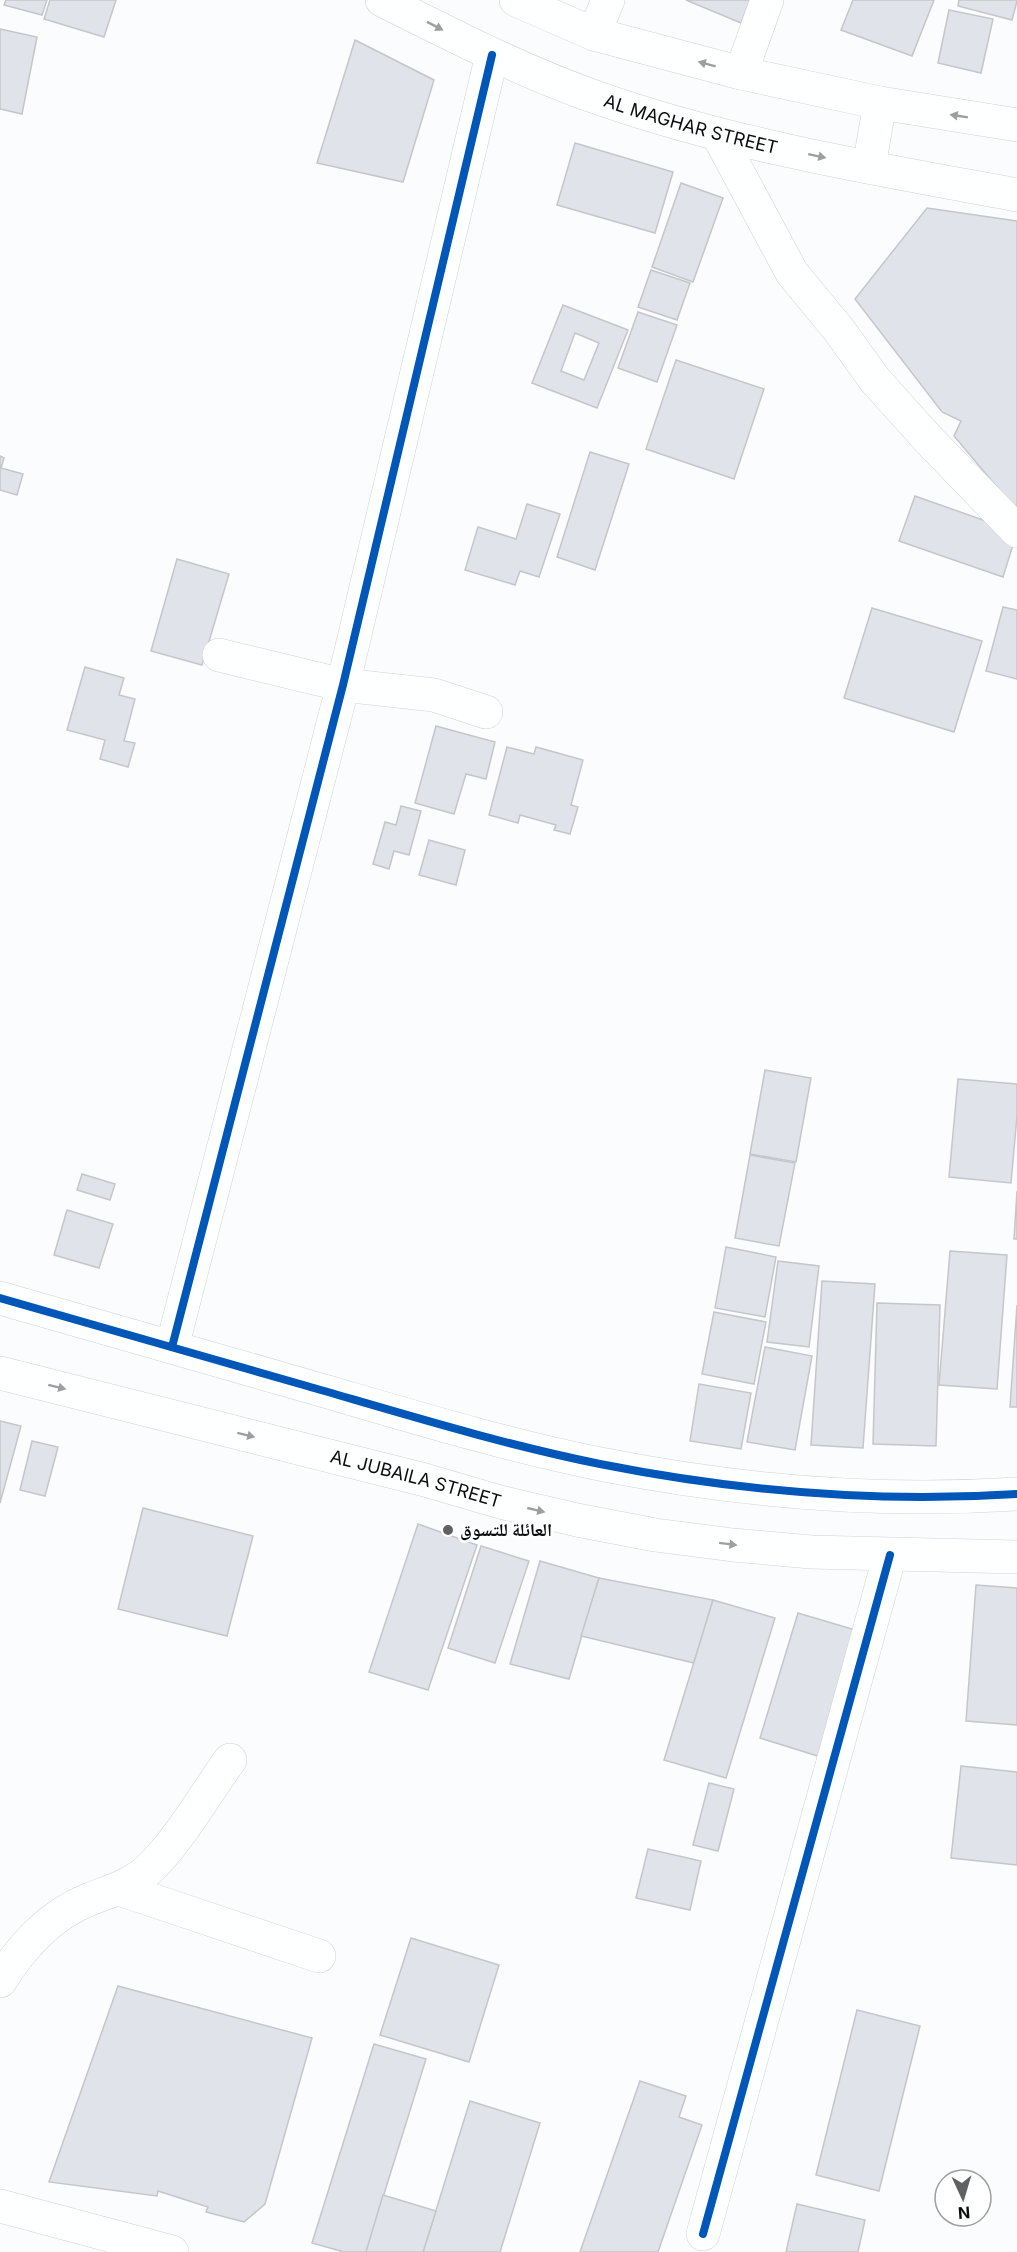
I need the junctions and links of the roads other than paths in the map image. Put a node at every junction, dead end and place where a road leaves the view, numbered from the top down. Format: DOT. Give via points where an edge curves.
graph roads {
  1 [pos="382,0"];
  2 [pos="516,0"];
  3 [pos="608,0"];
  4 [pos="766,0"];
  5 [pos="594,34"];
  6 [pos="492,55"];
  7 [pos="741,73"];
  8 [pos="880,103"];
  9 [pos="1017,125"];
  10 [pos="718,135"];
  11 [pos="869,167"];
  12 [pos="1017,195"];
  13 [pos="1017,531"];
  14 [pos="219,655"];
  15 [pos="342,685"];
  16 [pos="486,712"];
  17 [pos="0,1298"];
  18 [pos="172,1347"];
  19 [pos="0,1373"];
  20 [pos="1017,1494"];
  21 [pos="890,1555"];
  22 [pos="1017,1557"];
  23 [pos="230,1760"];
  24 [pos="119,1889"];
  25 [pos="319,1956"];
  26 [pos="0,1981"];
  27 [pos="0,2206"];
  28 [pos="703,2234"];
  29 [pos="172,2252"];
  1 -- 6 [label="street, AL MAGHAR STREET, one-way"];
  2 -- 5 [label="street"];
  3 -- 5 [label="street"];
  4 -- 7 [label="street"];
  7 -- 5 [label="street, one-way"];
  6 -- 10 [label="street, AL MAGHAR STREET" via="600,99"];
  6 -- 15 [label="street"];
  7 -- 8 [label="street"];
  9 -- 8 [label="street, one-way"];
  8 -- 11 [label="street"];
  10 -- 11 [label="street, AL MAGHAR STREET, one-way"];
  10 -- 13 [label="street" via="792,273 875,380"];
  11 -- 12 [label="street, AL MAGHAR STREET"];
  14 -- 15 [label="street"];
  15 -- 16 [label="street" via="434,695"];
  15 -- 18 [label="street"];
  17 -- 18 [label="street"];
  18 -- 20 [label="street" via="440,1425 601,1464 682,1478 847,1494"];
  19 -- 21 [label="street, AL JUBAILA STREET, one-way" via="577,1520 733,1545"];
  21 -- 22 [label="street, AL JUBAILA STREET"];
  21 -- 28 [label="street"];
  23 -- 24 [label="street" via="159,1858"];
  24 -- 25 [label="street"];
  24 -- 26 [label="street" via="72,1908 41,1929 21,1949"];
  27 -- 29 [label="street"];
}
